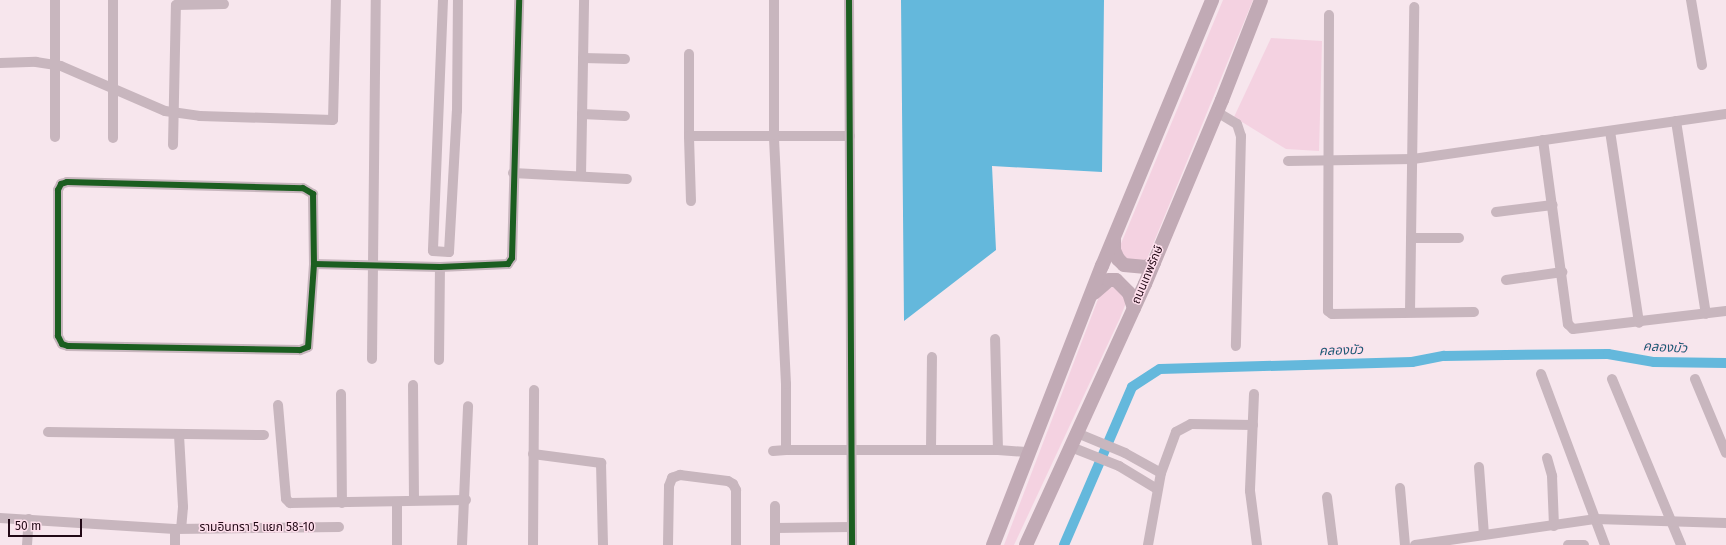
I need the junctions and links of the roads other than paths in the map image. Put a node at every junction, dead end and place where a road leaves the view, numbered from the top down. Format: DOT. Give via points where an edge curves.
graph roads {
  1 [pos="55,0"];
  2 [pos="113,0"];
  3 [pos="336,0"];
  4 [pos="376,0"];
  5 [pos="443,0"];
  6 [pos="458,0"];
  7 [pos="519,0"];
  8 [pos="584,0"];
  9 [pos="774,0"];
  10 [pos="849,0"];
  11 [pos="1212,0"];
  12 [pos="1261,0"];
  13 [pos="1691,0"];
  14 [pos="176,2"];
  15 [pos="224,4"];
  16 [pos="1414,7"];
  17 [pos="1330,15"];
  18 [pos="689,54"];
  19 [pos="583,58"];
  20 [pos="625,59"];
  21 [pos="0,63"];
  22 [pos="1702,64"];
  23 [pos="55,65"];
  24 [pos="114,90"];
  25 [pos="440,111"];
  26 [pos="456,111"];
  27 [pos="174,112"];
  28 [pos="1217,112"];
  29 [pos="582,114"];
  30 [pos="1726,114"];
  31 [pos="625,116"];
  32 [pos="1676,121"];
  33 [pos="1610,131"];
  34 [pos="774,135"];
  35 [pos="689,136"];
  36 [pos="850,136"];
  37 [pos="55,137"];
  38 [pos="112,138"];
  39 [pos="1543,140"];
  40 [pos="173,146"];
  41 [pos="1413,160"];
  42 [pos="1288,161"];
  43 [pos="1328,162"];
  44 [pos="514,173"];
  45 [pos="581,176"];
  46 [pos="627,179"];
  47 [pos="691,201"];
  48 [pos="1553,205"];
  49 [pos="1496,212"];
  50 [pos="1114,238"];
  51 [pos="1411,238"];
  52 [pos="1459,238"];
  53 [pos="1154,263"];
  54 [pos="314,264"];
  55 [pos="373,266"];
  56 [pos="440,267"];
  57 [pos="1562,272"];
  58 [pos="1506,280"];
  59 [pos="1091,296"];
  60 [pos="1134,308"];
  61 [pos="1726,311"];
  62 [pos="1410,312"];
  63 [pos="1474,312"];
  64 [pos="1706,314"];
  65 [pos="1639,323"];
  66 [pos="995,339"];
  67 [pos="1236,346"];
  68 [pos="932,357"];
  69 [pos="372,359"];
  70 [pos="439,360"];
  71 [pos="1541,374"];
  72 [pos="1612,379"];
  73 [pos="1695,379"];
  74 [pos="413,385"];
  75 [pos="534,390"];
  76 [pos="341,394"];
  77 [pos="1254,394"];
  78 [pos="278,405"];
  79 [pos="468,406"];
  80 [pos="1253,424"];
  81 [pos="48,432"];
  82 [pos="1077,433"];
  83 [pos="179,435"];
  84 [pos="264,435"];
  85 [pos="1071,447"];
  86 [pos="786,450"];
  87 [pos="852,450"];
  88 [pos="931,450"];
  89 [pos="998,450"];
  90 [pos="773,451"];
  91 [pos="1030,452"];
  92 [pos="1726,453"];
  93 [pos="533,454"];
  94 [pos="1547,458"];
  95 [pos="1479,467"];
  96 [pos="1161,473"];
  97 [pos="1400,488"];
  98 [pos="1157,489"];
  99 [pos="1327,497"];
  100 [pos="414,500"];
  101 [pos="466,500"];
  102 [pos="397,502"];
  103 [pos="342,503"];
  104 [pos="775,506"];
  105 [pos="0,518"];
  106 [pos="1596,519"];
  107 [pos="1672,519"];
  108 [pos="29,520"];
  109 [pos="1726,523"];
  110 [pos="1554,526"];
  111 [pos="339,527"];
  112 [pos="851,527"];
  113 [pos="178,528"];
  114 [pos="775,528"];
  115 [pos="1484,535"];
  116 [pos="27,545"];
  117 [pos="175,545"];
  118 [pos="398,545"];
  119 [pos="462,545"];
  120 [pos="533,545"];
  121 [pos="603,545"];
  122 [pos="668,545"];
  123 [pos="736,545"];
  124 [pos="775,545"];
  125 [pos="852,545"];
  126 [pos="993,545"];
  127 [pos="1026,545"];
  128 [pos="1148,545"];
  129 [pos="1257,545"];
  130 [pos="1333,545"];
  131 [pos="1405,545"];
  132 [pos="1415,545"];
  133 [pos="1568,545"];
  134 [pos="1584,545"];
  135 [pos="1605,545"];
  136 [pos="1681,545"];
  1 -- 23 [label="street"];
  2 -- 24 [label="street"];
  3 -- 27 [label="street" via="333,120 200,116"];
  4 -- 55 [label="street"];
  5 -- 25 [label="street"];
  6 -- 26 [label="street"];
  7 -- 44 [label="street"];
  8 -- 19 [label="street"];
  9 -- 34 [label="street"];
  10 -- 36 [label="street"];
  11 -- 50 [label="main road"];
  12 -- 28 [label="main road, ถนนเทพรักษ์"];
  13 -- 22 [label="street"];
  14 -- 15 [label="street"];
  14 -- 27 [label="street"];
  16 -- 41 [label="street"];
  17 -- 43 [label="street"];
  18 -- 35 [label="street"];
  19 -- 20 [label="street"];
  19 -- 29 [label="street"];
  21 -- 23 [label="street" via="36,62"];
  23 -- 24 [label="street"];
  23 -- 37 [label="street"];
  24 -- 27 [label="street"];
  24 -- 38 [label="street"];
  25 -- 26 [label="street"];
  25 -- 26 [label="street" via="433,251 449,252"];
  27 -- 40 [label="street"];
  28 -- 53 [label="main road, ถนนเทพรักษ์"];
  28 -- 67 [label="street" via="1237,124 1241,136"];
  29 -- 31 [label="street"];
  29 -- 45 [label="street"];
  30 -- 32 [label="street"];
  32 -- 33 [label="street"];
  32 -- 64 [label="street"];
  33 -- 39 [label="street"];
  33 -- 65 [label="street"];
  34 -- 35 [label="street"];
  34 -- 36 [label="street"];
  34 -- 86 [label="street" via="780,283 785,321"];
  35 -- 47 [label="street"];
  36 -- 87 [label="street"];
  39 -- 41 [label="street"];
  39 -- 48 [label="street"];
  41 -- 43 [label="street"];
  41 -- 51 [label="street"];
  42 -- 43 [label="street"];
  43 -- 62 [label="street" via="1328,312"];
  44 -- 45 [label="street"];
  44 -- 56 [label="street" via="512,258 508,264"];
  45 -- 46 [label="street"];
  48 -- 49 [label="street"];
  48 -- 57 [label="street"];
  50 -- 53 [label="main road" via="1114,250 1124,265 1146,267"];
  50 -- 59 [label="main road"];
  51 -- 52 [label="street"];
  51 -- 62 [label="street"];
  53 -- 60 [label="main road, ถนนเทพรักษ์"];
  54 -- 54 [label="street" via="308,347 300,350 68,346 62,344 58,336 58,190 61,184 68,182 308,190 313,194"];
  54 -- 55 [label="street"];
  55 -- 56 [label="street"];
  55 -- 69 [label="street"];
  56 -- 70 [label="street"];
  57 -- 58 [label="street"];
  57 -- 65 [label="street" via="1568,324 1573,329"];
  59 -- 60 [label="main road" via="1101,284 1108,280 1116,280 1129,293"];
  59 -- 91 [label="main road"];
  60 -- 82 [label="main road, ถนนเทพรักษ์"];
  61 -- 64 [label="street"];
  62 -- 63 [label="street"];
  64 -- 65 [label="street"];
  66 -- 89 [label="street"];
  68 -- 88 [label="street"];
  71 -- 106 [label="street"];
  72 -- 107 [label="street"];
  73 -- 92 [label="street"];
  74 -- 100 [label="street"];
  75 -- 93 [label="street"];
  76 -- 103 [label="street"];
  77 -- 80 [label="street"];
  78 -- 103 [label="street" via="286,500 298,505"];
  79 -- 101 [label="street"];
  80 -- 96 [label="street" via="1186,425 1176,432"];
  80 -- 129 [label="street" via="1250,491"];
  81 -- 83 [label="street"];
  82 -- 85 [label="main road, ถนนเทพรักษ์"];
  82 -- 96 [label="street"];
  83 -- 84 [label="street"];
  83 -- 113 [label="street" via="183,507"];
  85 -- 98 [label="street" via="1119,466"];
  85 -- 127 [label="main road, ถนนเทพรักษ์"];
  86 -- 87 [label="street"];
  86 -- 90 [label="street"];
  87 -- 88 [label="street"];
  87 -- 112 [label="street"];
  88 -- 89 [label="street"];
  89 -- 91 [label="street"];
  91 -- 126 [label="main road"];
  93 -- 120 [label="street"];
  93 -- 121 [label="street" via="601,463"];
  94 -- 110 [label="street" via="1552,476"];
  95 -- 115 [label="street"];
  96 -- 98 [label="street"];
  97 -- 131 [label="street"];
  98 -- 128 [label="street"];
  99 -- 130 [label="street"];
  100 -- 101 [label="street"];
  100 -- 102 [label="street"];
  101 -- 119 [label="street"];
  102 -- 103 [label="street"];
  102 -- 118 [label="street"];
  104 -- 114 [label="street"];
  105 -- 108 [label="street, รามอินทรา 5 แยก 58-10"];
  106 -- 107 [label="street"];
  106 -- 110 [label="street"];
  106 -- 135 [label="street"];
  107 -- 109 [label="street"];
  107 -- 136 [label="street"];
  108 -- 113 [label="street, รามอินทรา 5 แยก 58-10"];
  108 -- 116 [label="street"];
  110 -- 115 [label="street"];
  111 -- 113 [label="street, รามอินทรา 5 แยก 58-10"];
  112 -- 114 [label="street"];
  112 -- 125 [label="street"];
  113 -- 117 [label="street"];
  114 -- 124 [label="street"];
  115 -- 132 [label="street"];
  122 -- 123 [label="street" via="669,486 672,478 680,475 728,481 733,484 736,490"];
  133 -- 134 [label="street"];
}
